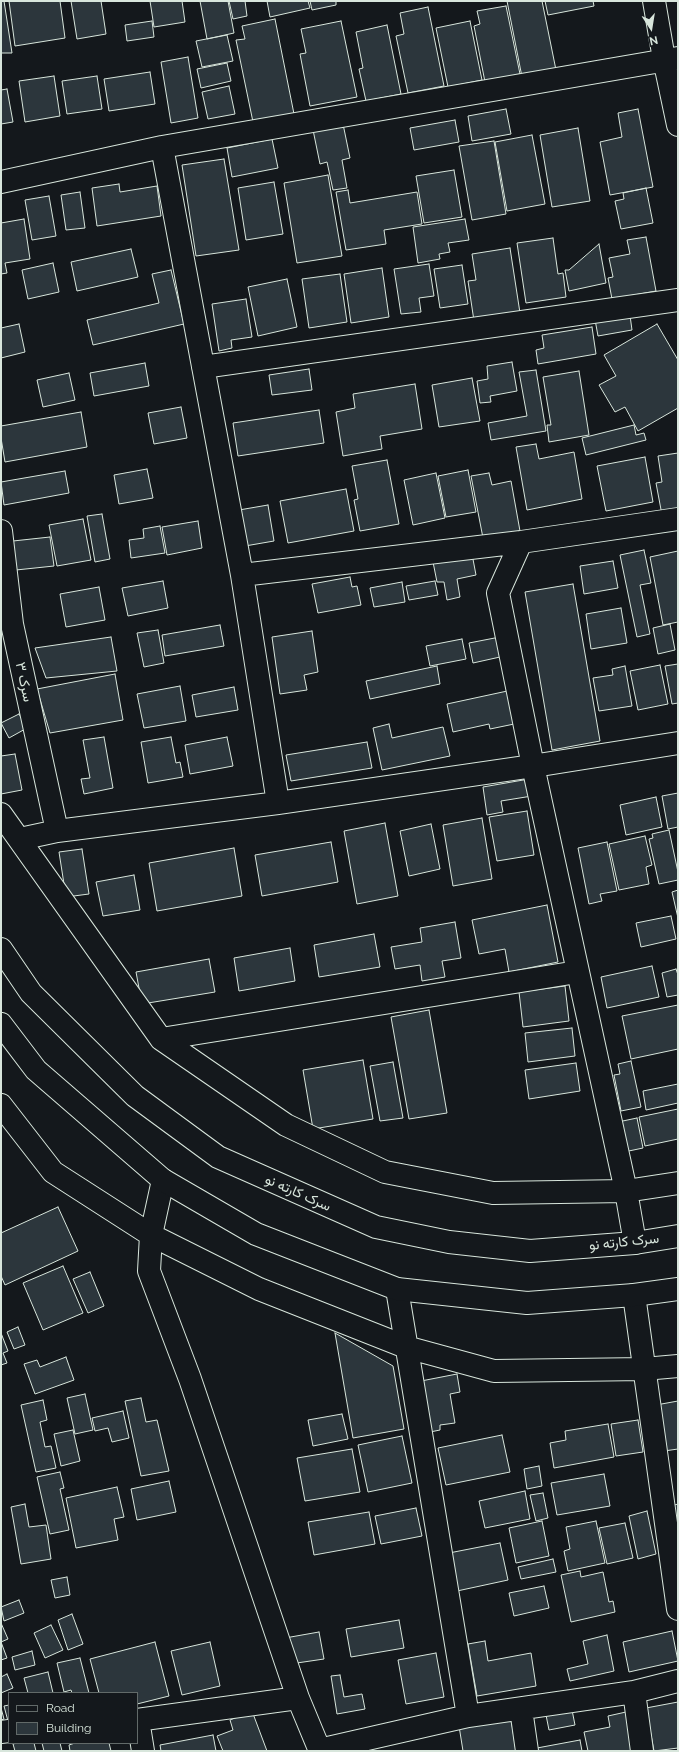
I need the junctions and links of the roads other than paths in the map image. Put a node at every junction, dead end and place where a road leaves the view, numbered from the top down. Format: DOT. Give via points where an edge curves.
graph roads {
  1 [pos="654,1"];
  2 [pos="671,59"];
  3 [pos="678,125"];
  4 [pos="162,147"];
  5 [pos="1,182"];
  6 [pos="678,300"];
  7 [pos="202,367"];
  8 [pos="678,519"];
  9 [pos="1,531"];
  10 [pos="521,542"];
  11 [pos="242,575"];
  12 [pos="6,623"];
  13 [pos="678,743"];
  14 [pos="533,766"];
  15 [pos="278,803"];
  16 [pos="1,814"];
  17 [pos="57,831"];
  18 [pos="20,839"];
  19 [pos="1,949"];
  20 [pos="577,972"];
  21 [pos="1,1024"];
  22 [pos="161,1039"];
  23 [pos="1,1105"];
  24 [pos="163,1180"];
  25 [pos="678,1183"];
  26 [pos="626,1191"];
  27 [pos="151,1235"];
  28 [pos="678,1236"];
  29 [pos="635,1243"];
  30 [pos="397,1289"];
  31 [pos="678,1289"];
  32 [pos="634,1295"];
  33 [pos="406,1347"];
  34 [pos="678,1366"];
  35 [pos="644,1369"];
  36 [pos="678,1609"];
  37 [pos="678,1681"];
  38 [pos="634,1692"];
  39 [pos="298,1698"];
  40 [pos="521,1708"];
  41 [pos="468,1716"];
  42 [pos="138,1720"];
  43 [pos="138,1725"];
  44 [pos="319,1750"];
  45 [pos="143,1751"];
  46 [pos="527,1751"];
  47 [pos="642,1751"];
  1 -- 2 [label="main road"];
  2 -- 3 [label="main road"];
  2 -- 4 [label="main road"];
  4 -- 5 [label="main road"];
  4 -- 7 [label="main road"];
  6 -- 7 [label="main road"];
  7 -- 11 [label="main road"];
  8 -- 10 [label="main road"];
  9 -- 12 [label="main road, سرک ۳"];
  10 -- 11 [label="main road"];
  10 -- 14 [label="main road" via="498,593"];
  11 -- 15 [label="main road"];
  12 -- 17 [label="main road, سرک ۳"];
  13 -- 14 [label="main road"];
  14 -- 15 [label="main road"];
  14 -- 20 [label="main road"];
  15 -- 17 [label="main road"];
  16 -- 18 [label="main road"];
  17 -- 18 [label="main road"];
  18 -- 22 [label="main road"];
  19 -- 29 [label="main road, سرک کارته نو" via="32,994 135,1096 218,1157 376,1227 449,1242 530,1251"];
  20 -- 22 [label="main road"];
  20 -- 26 [label="main road"];
  21 -- 24 [label="main road" via="36,1070"];
  22 -- 26 [label="main road" via="286,1126 385,1172 493,1193"];
  23 -- 27 [label="main road" via="53,1172"];
  24 -- 27 [label="main road"];
  24 -- 30 [label="main road" via="256,1234"];
  25 -- 26 [label="main road"];
  26 -- 29 [label="main road"];
  27 -- 33 [label="main road" via="259,1289"];
  27 -- 39 [label="main road" via="149,1271 190,1379"];
  28 -- 29 [label="main road, سرک کارته نو"];
  30 -- 32 [label="main road" via="527,1303"];
  30 -- 33 [label="main road"];
  31 -- 32 [label="main road"];
  32 -- 35 [label="main road"];
  33 -- 35 [label="main road" via="494,1372"];
  33 -- 41 [label="main road"];
  34 -- 35 [label="main road"];
  35 -- 36 [label="main road"];
  37 -- 38 [label="main road"];
  38 -- 40 [label="main road"];
  38 -- 47 [label="main road"];
  39 -- 42 [label="main road"];
  39 -- 44 [label="main road"];
  40 -- 41 [label="main road"];
  40 -- 46 [label="main road"];
  41 -- 44 [label="main road"];
  43 -- 45 [label="main road"];
}
